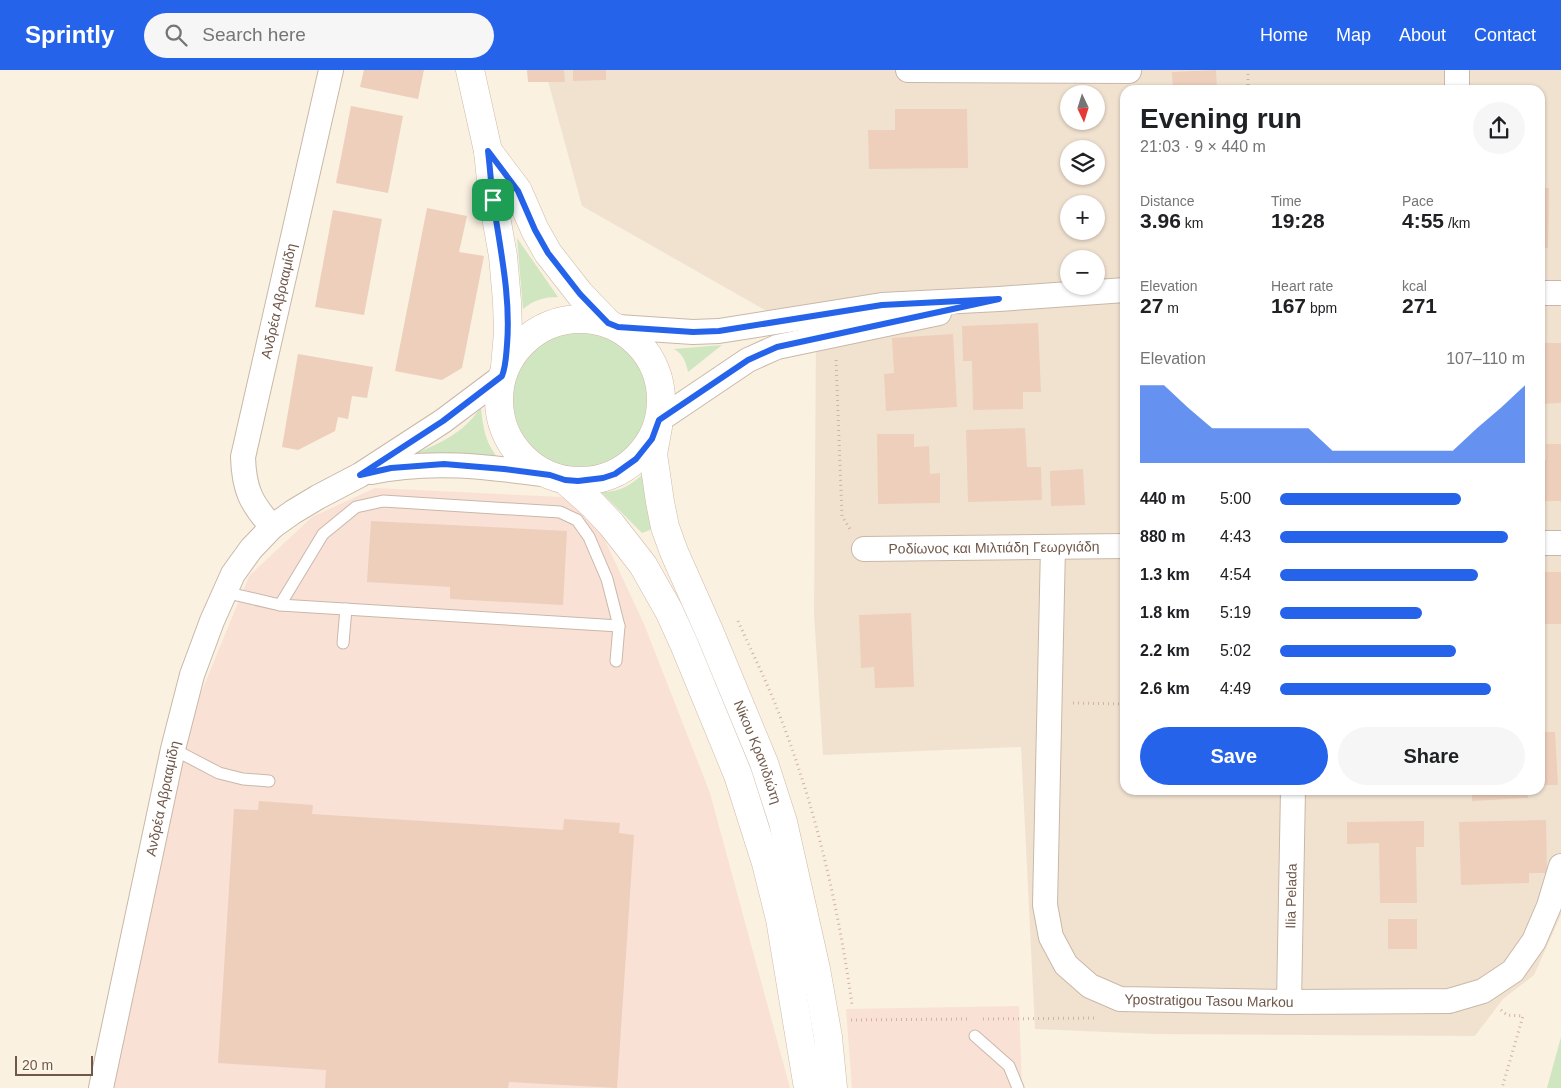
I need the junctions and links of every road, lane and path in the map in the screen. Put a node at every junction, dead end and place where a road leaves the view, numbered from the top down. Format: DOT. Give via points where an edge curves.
graph roads {
  1 [pos="331,70"];
  2 [pos="470,70"];
  3 [pos="908,70"];
  4 [pos="1248,70"];
  5 [pos="1457,70"];
  6 [pos="1129,77"];
  7 [pos="1248,85"];
  8 [pos="1457,85"];
  9 [pos="488,151"];
  10 [pos="1120,290"];
  11 [pos="1545,293"];
  12 [pos="1561,293"];
  13 [pos="999,299"];
  14 [pos="613,325"];
  15 [pos="835,335"];
  16 [pos="504,372"];
  17 [pos="658,424"];
  18 [pos="360,475"];
  19 [pos="557,477"];
  20 [pos="272,527"];
  21 [pos="1545,543"];
  22 [pos="1561,543"];
  23 [pos="1120,546"];
  24 [pos="1052,547"];
  25 [pos="864,549"];
  26 [pos="224,592"];
  27 [pos="280,605"];
  28 [pos="346,609"];
  29 [pos="619,626"];
  30 [pos="343,643"];
  31 [pos="616,661"];
  32 [pos="1049,703"];
  33 [pos="1120,704"];
  34 [pos="173,749"];
  35 [pos="269,782"];
  36 [pos="1294,795"];
  37 [pos="1561,866"];
  38 [pos="1483,991"];
  39 [pos="1289,1002"];
  40 [pos="975,1036"];
  41 [pos="101,1088"];
  42 [pos="808,1088"];
  43 [pos="833,1088"];
  44 [pos="1018,1088"];
  45 [pos="1502,1088"];
  1 -- 20 [label="street, Ανδρέα Αβρααμίδη" via="243,457 248,492 255,508"];
  2 -- 9 [label="main road"];
  3 -- 6 [label="street"];
  4 -- 7 [label="path"];
  5 -- 8 [label="street"];
  9 -- 14 [label="main road" via="518,191 548,253 580,294"];
  9 -- 16 [label="main road" via="507,301"];
  10 -- 13 [label="street"];
  11 -- 12 [label="street"];
  13 -- 14 [label="street" via="882,305 719,331"];
  13 -- 15 [label="street"];
  14 -- 16 [label="main road" via="598,320 569,319 542,328 520,345"];
  14 -- 17 [label="main road" via="641,345 656,370 662,399"];
  15 -- 17 [label="street" via="777,347 748,360"];
  15 -- 25 [label="path" via="842,516"];
  16 -- 18 [label="street, Ανδρέα Αβρααμίδη" via="443,421"];
  16 -- 19 [label="main road" via="499,405 507,434 524,459"];
  17 -- 19 [label="main road" via="645,450 615,474 590,480"];
  17 -- 43 [label="main road, Νίκου Κρανιδιώτη" via="653,454 665,527 764,763 784,822 816,969"];
  18 -- 19 [label="street, Ανδρέα Αβρααμίδη" via="391,468 444,464"];
  18 -- 20 [label="street, Ανδρέα Αβρααμίδη"];
  19 -- 42 [label="main road, Νίκου Κρανιδιώτη" via="593,505 643,565 684,644 738,776 766,863 780,919"];
  20 -- 26 [label="street, Ανδρέα Αβρααμίδη" via="251,549"];
  21 -- 22 [label="street"];
  23 -- 24 [label="street, Ροδίωνος και Μιλτιάδη Γεωργιάδη"];
  24 -- 25 [label="street, Ροδίωνος και Μιλτιάδη Γεωργιάδη"];
  24 -- 32 [label="street, Ypostratigou Tasou Markou"];
  26 -- 27 [label="lane"];
  26 -- 34 [label="street, Ανδρέα Αβρααμίδη" via="192,675"];
  27 -- 28 [label="lane"];
  27 -- 29 [label="lane" via="323,534 356,507 383,501 560,512 577,520 589,537 607,580"];
  28 -- 29 [label="lane"];
  28 -- 30 [label="lane"];
  29 -- 31 [label="lane"];
  32 -- 33 [label="path"];
  32 -- 39 [label="street, Ypostratigou Tasou Markou" via="1045,905 1051,937 1066,965 1090,986 1120,999"];
  34 -- 35 [label="lane" via="219,773"];
  34 -- 41 [label="street, Ανδρέα Αβρααμίδη"];
  36 -- 39 [label="street, Ilia Pelada"];
  37 -- 38 [label="street, Ypostratigou Tasou Markou" via="1534,941 1513,970"];
  38 -- 39 [label="street, Ypostratigou Tasou Markou" via="1449,1001"];
  38 -- 45 [label="path" via="1507,1015 1523,1016"];
  40 -- 44 [label="lane" via="1009,1066"];
}
